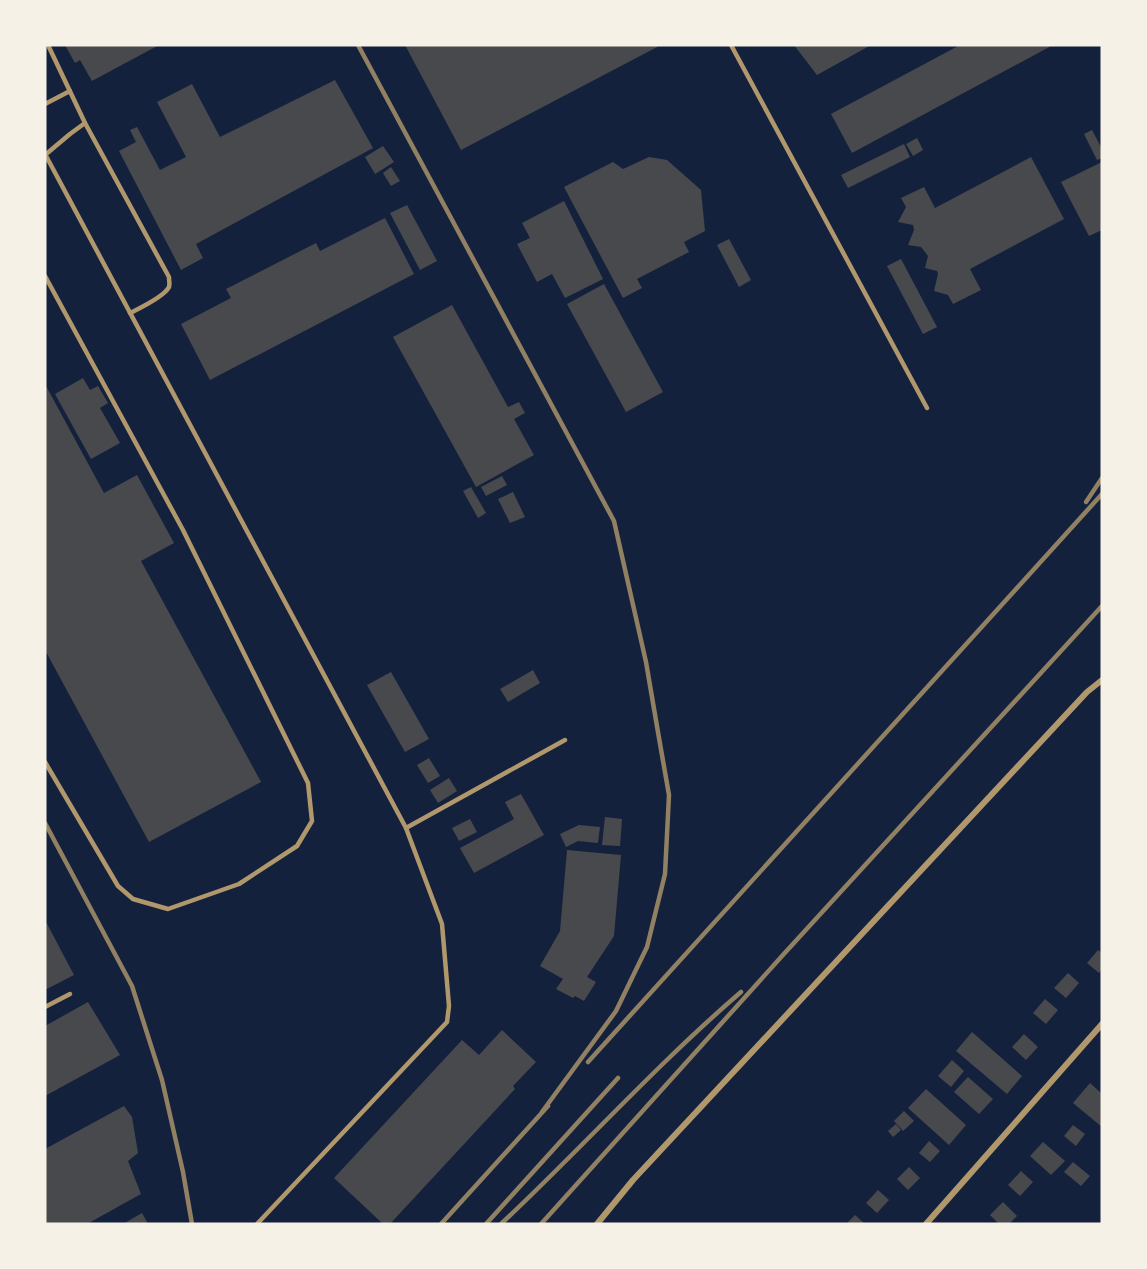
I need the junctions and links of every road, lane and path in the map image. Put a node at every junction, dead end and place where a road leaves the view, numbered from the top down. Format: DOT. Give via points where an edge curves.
graph roads {
  1 [pos="48,45"];
  2 [pos="731,45"];
  3 [pos="70,91"];
  4 [pos="45,104"];
  5 [pos="85,123"];
  6 [pos="45,155"];
  7 [pos="45,276"];
  8 [pos="48,286"];
  9 [pos="130,314"];
  10 [pos="927,408"];
  11 [pos="1102,680"];
  12 [pos="565,740"];
  13 [pos="45,762"];
  14 [pos="406,828"];
  15 [pos="70,994"];
  16 [pos="45,1007"];
  17 [pos="1102,1024"];
  18 [pos="257,1224"];
  19 [pos="597,1224"];
  20 [pos="926,1224"];
  1 -- 3 [label="lane"];
  2 -- 10 [label="lane"];
  3 -- 4 [label="lane"];
  3 -- 5 [label="lane"];
  5 -- 6 [label="lane"];
  5 -- 9 [label="lane" via="169,277 167,290"];
  6 -- 9 [label="lane"];
  7 -- 8 [label="lane"];
  8 -- 13 [label="lane" via="183,530 309,783 312,821 297,846 239,884 168,909 133,899 118,886"];
  9 -- 14 [label="lane"];
  11 -- 19 [label="street" via="657,1153"];
  12 -- 14 [label="lane"];
  14 -- 18 [label="lane" via="442,924 447,1022"];
  15 -- 16 [label="lane"];
  17 -- 20 [label="street"];
}
